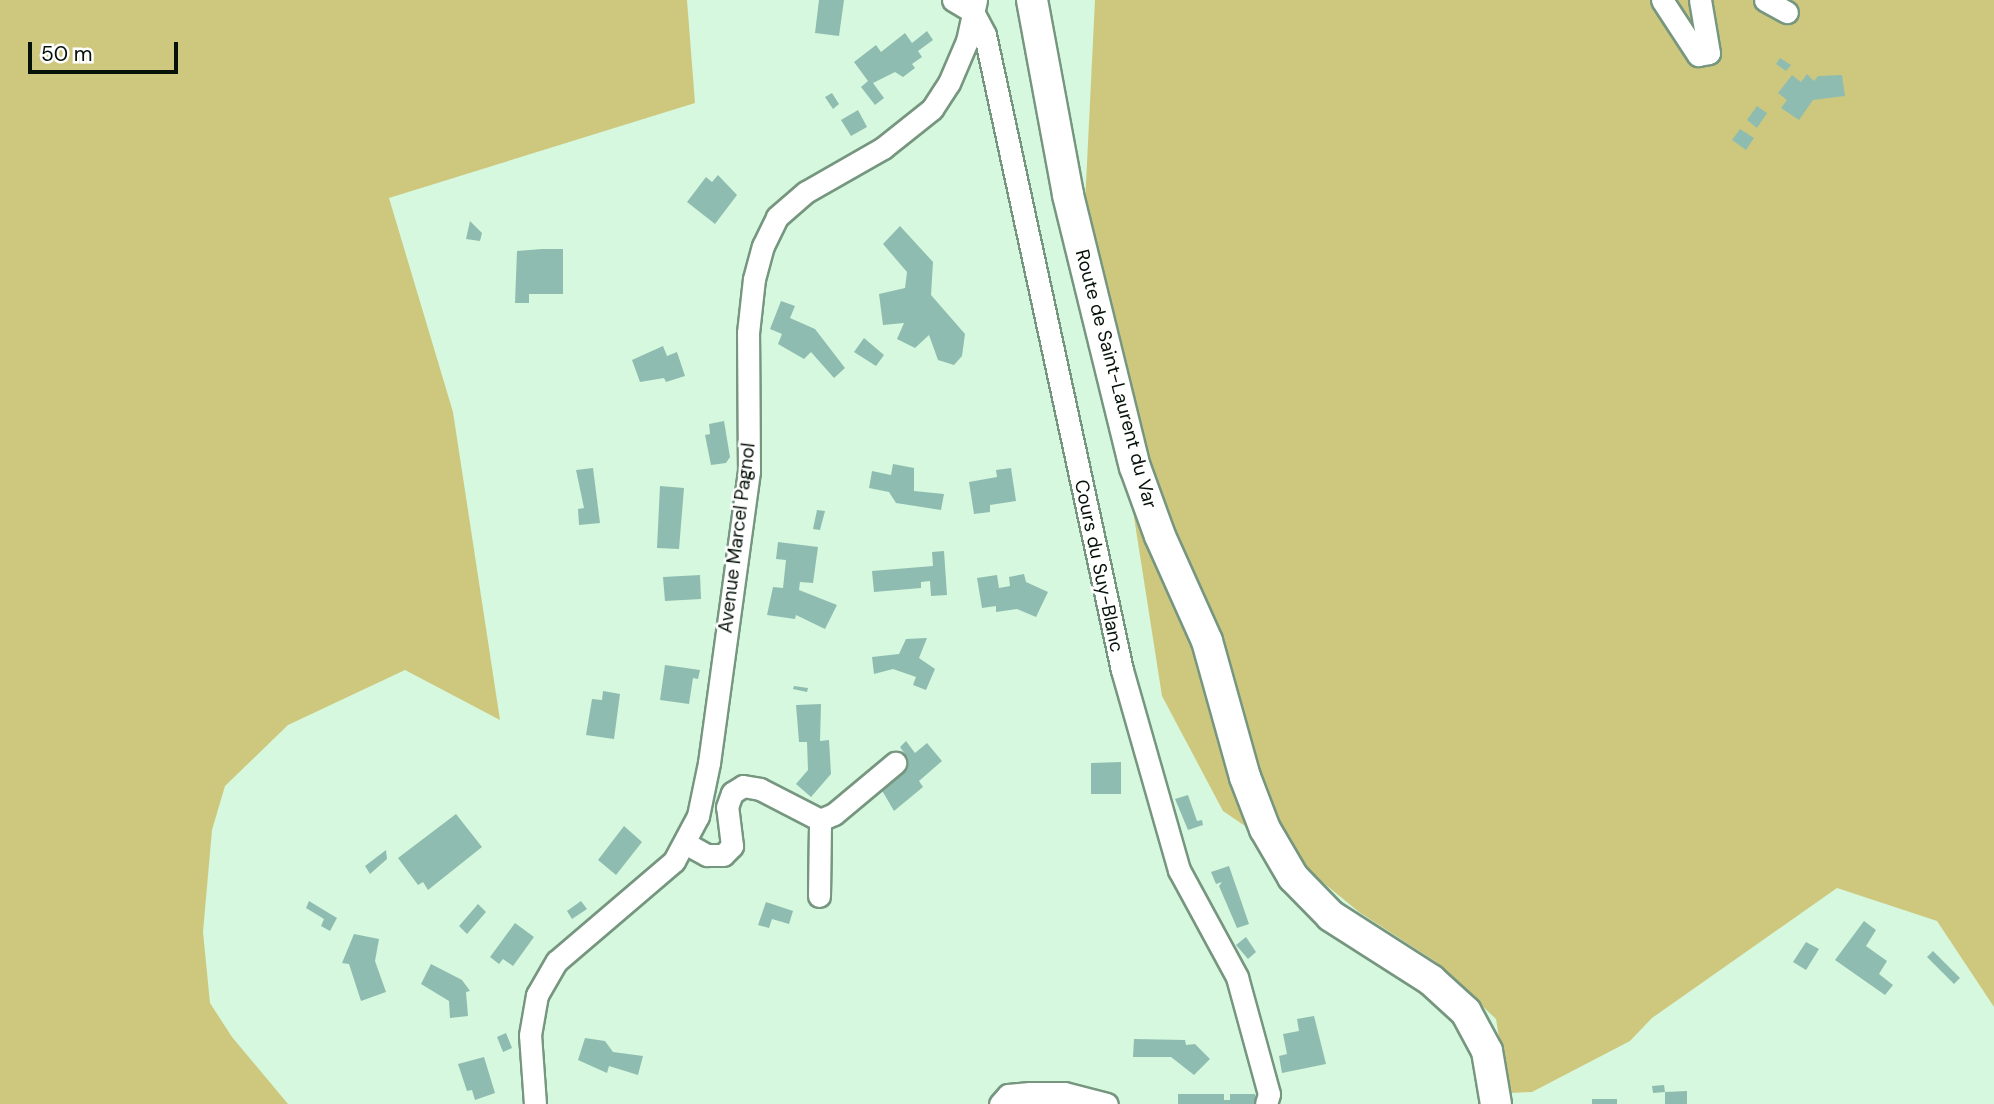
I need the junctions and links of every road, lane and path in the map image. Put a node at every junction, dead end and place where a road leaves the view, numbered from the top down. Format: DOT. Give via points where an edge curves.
graph roads {
  1 [pos="953,0"];
  2 [pos="1032,0"];
  3 [pos="1662,0"];
  4 [pos="1700,0"];
  5 [pos="1765,0"];
  6 [pos="974,6"];
  7 [pos="1787,12"];
  8 [pos="895,763"];
  9 [pos="820,820"];
  10 [pos="685,843"];
  11 [pos="819,896"];
  12 [pos="535,1104"];
  13 [pos="1000,1104"];
  14 [pos="1107,1104"];
  15 [pos="1266,1104"];
  16 [pos="1496,1104"];
  1 -- 6 [label="street"];
  2 -- 16 [label="main road, Route de Saint-Laurent du Var" via="1068,195 1135,467 1207,641 1245,777 1265,829 1293,877 1324,909 1431,981 1466,1012 1488,1051"];
  3 -- 4 [label="street" via="1698,55 1709,53"];
  5 -- 7 [label="street"];
  6 -- 10 [label="street, Avenue Marcel Pagnol" via="949,83 932,109 883,148 806,192 777,217 764,246 754,279 748,333 749,471 709,763 698,816"];
  6 -- 15 [label="street, Cours du Suy-Blanc" via="1016,165 1122,670 1179,870 1237,977 1269,1094"];
  8 -- 9 [label="street" via="834,814"];
  9 -- 10 [label="street" via="760,789 743,786 732,793 727,807 732,846 723,855 708,855"];
  9 -- 11 [label="street"];
  10 -- 12 [label="street, Avenue Marcel Pagnol" via="652,883 557,961 537,995 530,1035"];
  13 -- 14 [label="street" via="1007,1095 1064,1093"];
}
